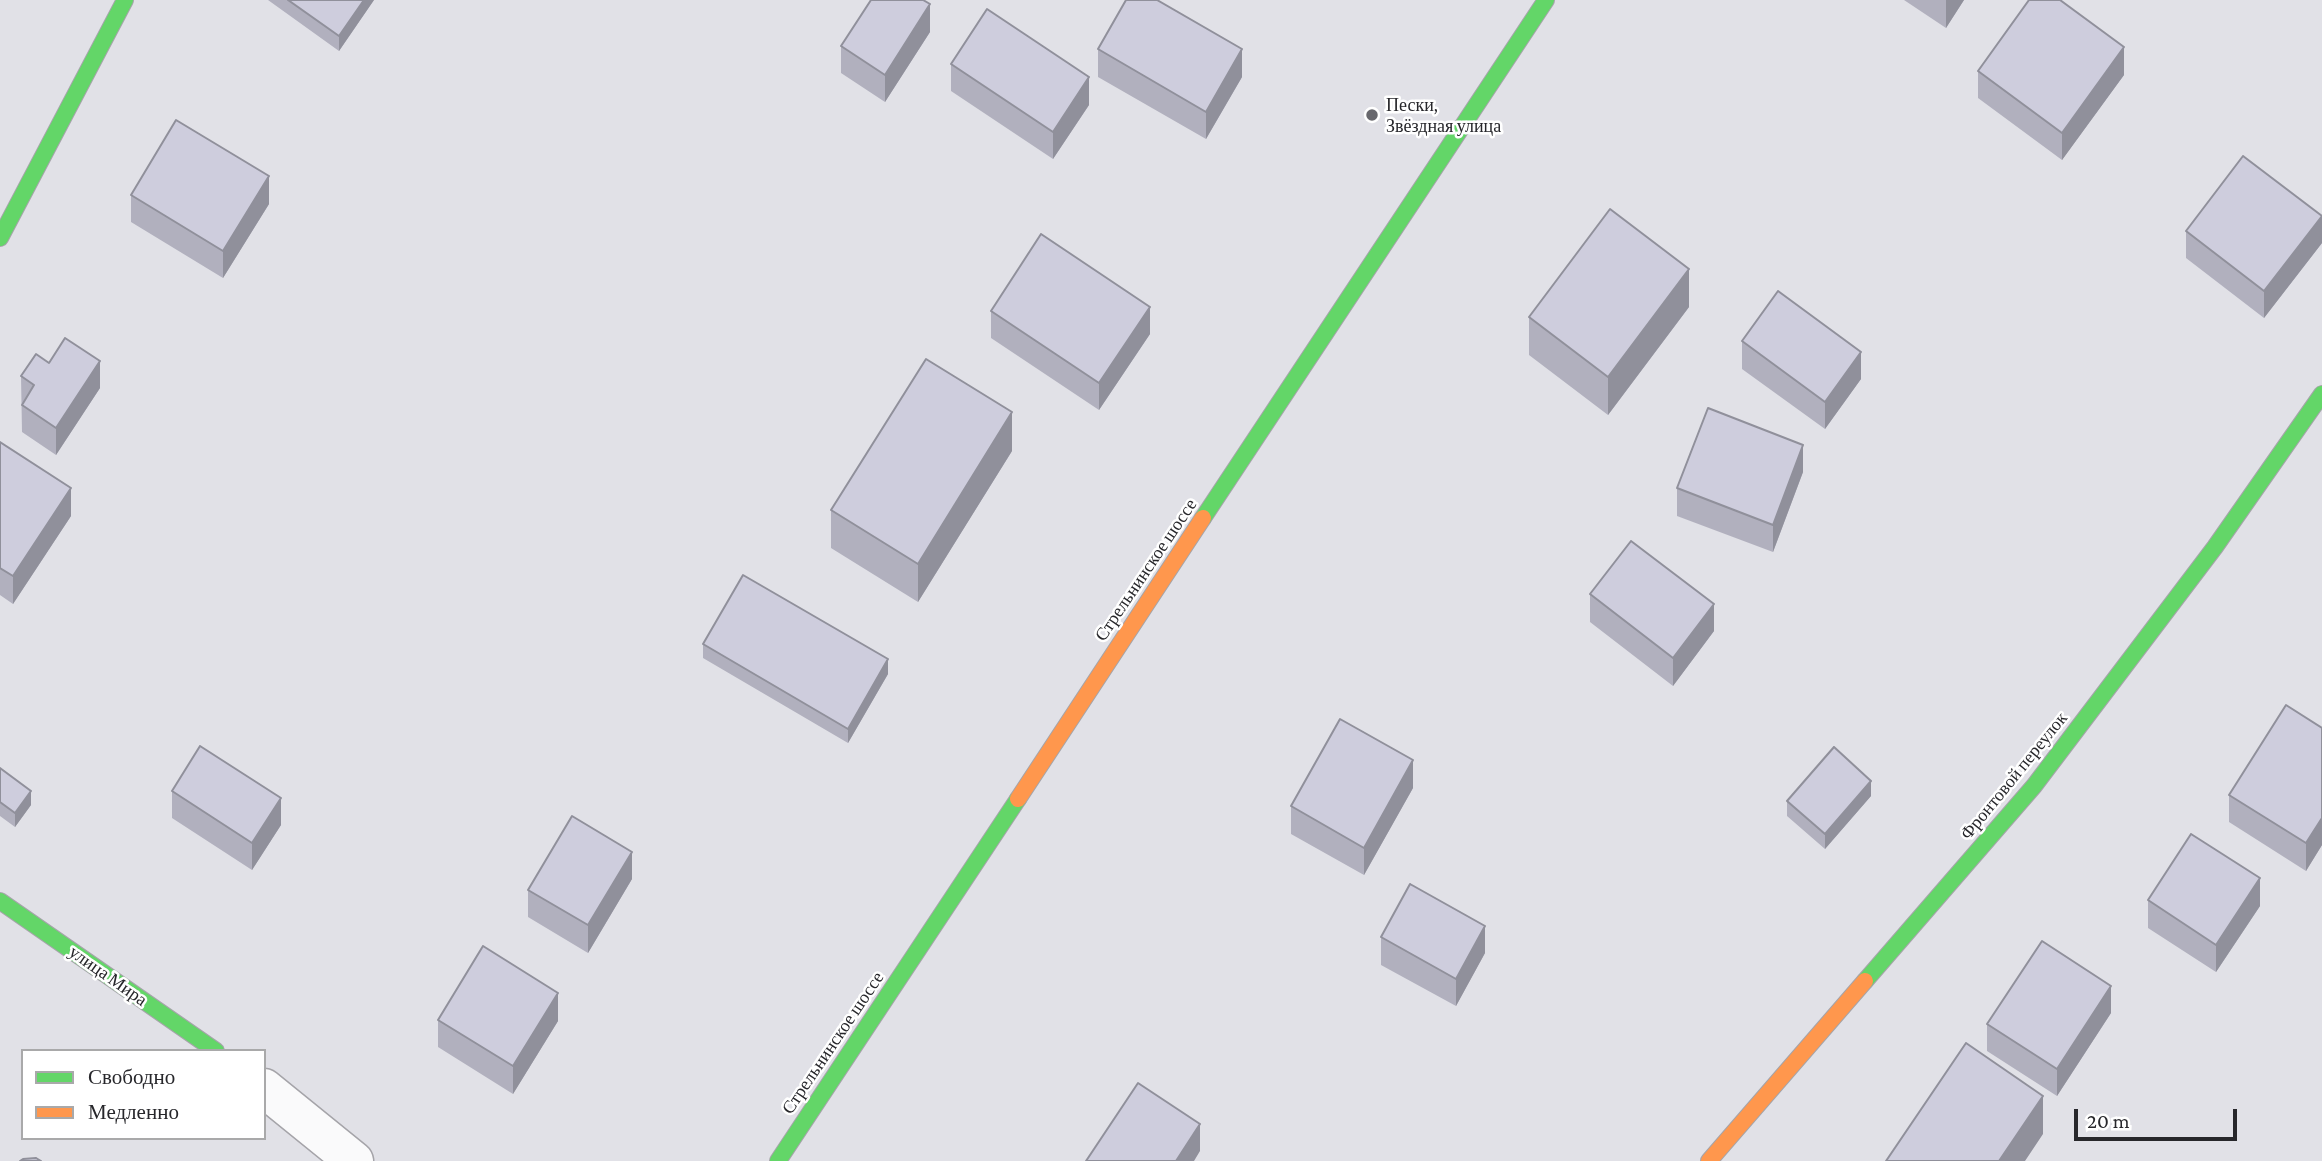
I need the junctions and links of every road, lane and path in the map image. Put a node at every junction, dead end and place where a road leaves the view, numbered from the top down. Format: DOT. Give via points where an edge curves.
graph roads {
  1 [pos="125,0"];
  2 [pos="1546,0"];
  3 [pos="0,238"];
  4 [pos="2322,394"];
  5 [pos="1,905"];
  6 [pos="213,1049"];
  7 [pos="266,1090"];
  8 [pos="354,1161"];
  9 [pos="778,1161"];
  10 [pos="1709,1161"];
  1 -- 3 [label="street"];
  2 -- 9 [label="street, Стрельнинское шоссе"];
  4 -- 10 [label="street, Фронтовой переулок" via="2215,547 2034,786"];
  5 -- 6 [label="street, улица Мира"];
  7 -- 8 [label="street"];
}
